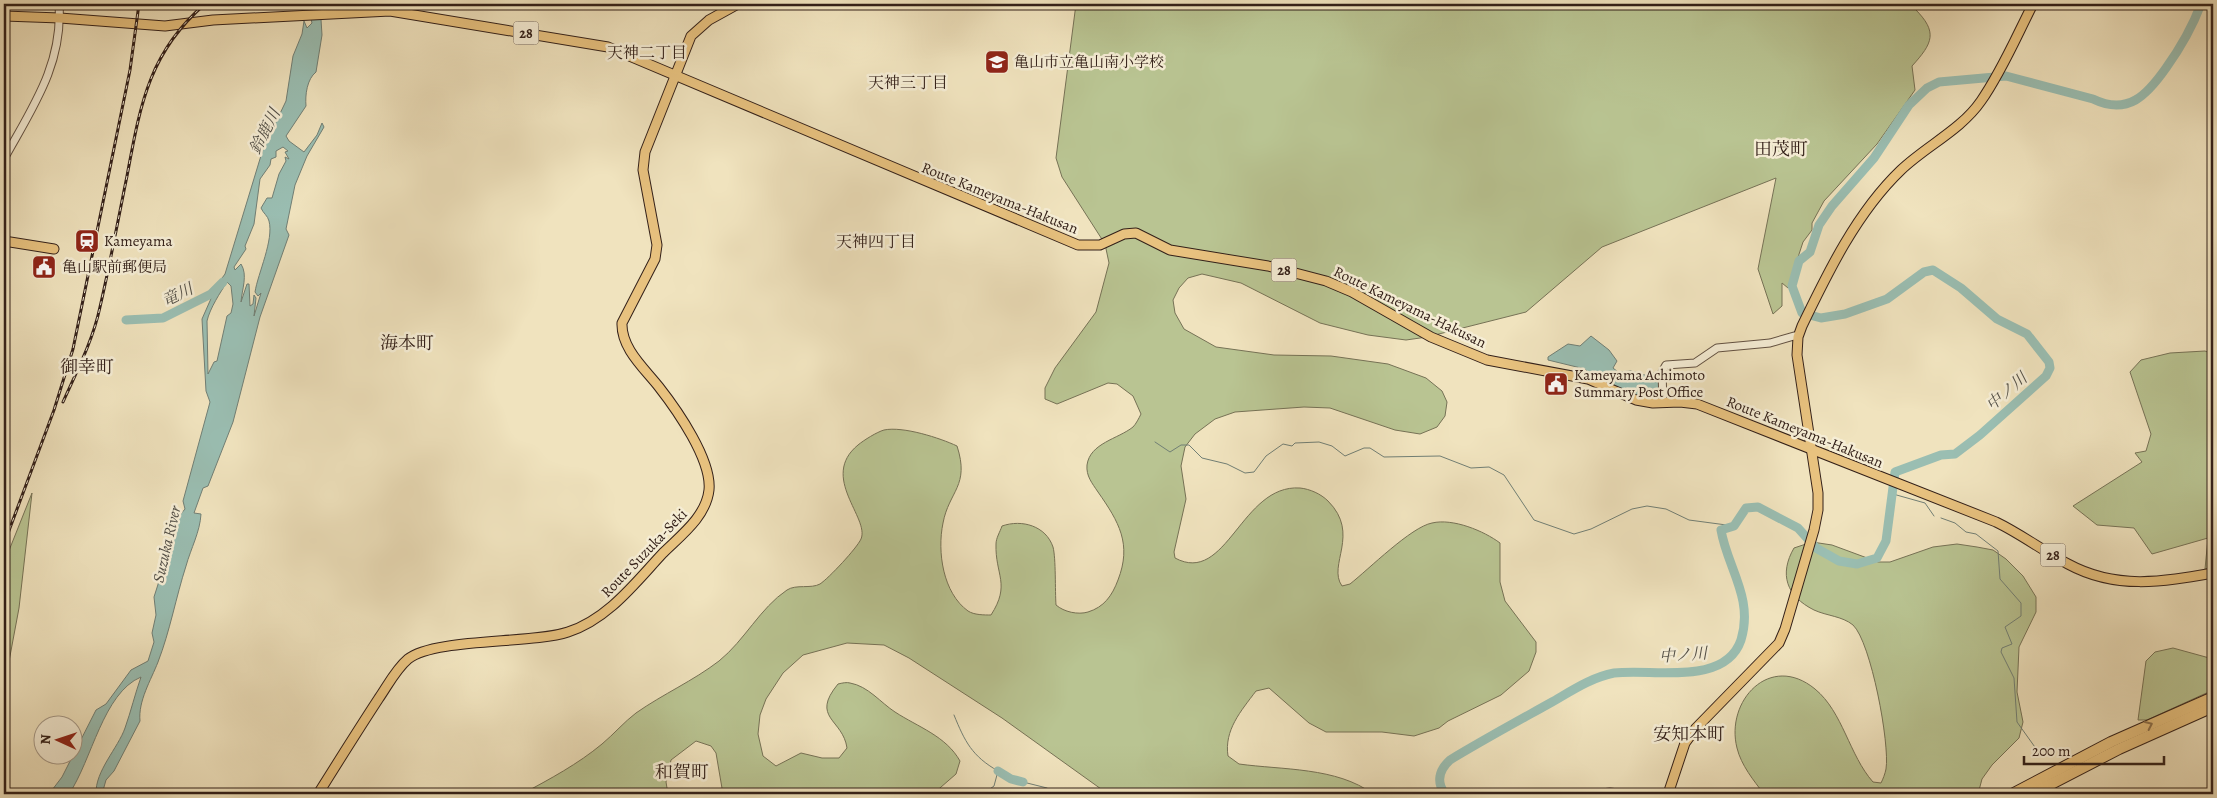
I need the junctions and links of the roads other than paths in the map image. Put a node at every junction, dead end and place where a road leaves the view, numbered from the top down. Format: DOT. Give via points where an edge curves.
graph roads {
  1 [pos="59,4"];
  2 [pos="738,4"];
  3 [pos="2033,4"];
  4 [pos="4,16"];
  5 [pos="60,18"];
  6 [pos="674,76"];
  7 [pos="4,160"];
  8 [pos="4,241"];
  9 [pos="54,249"];
  10 [pos="1798,337"];
  11 [pos="1663,402"];
  12 [pos="1810,448"];
  13 [pos="2213,573"];
  14 [pos="2213,697"];
  15 [pos="2213,707"];
  16 [pos="318,794"];
  17 [pos="1593,794"];
  18 [pos="1626,794"];
  19 [pos="1668,794"];
  20 [pos="2012,794"];
  21 [pos="2032,794"];
  1 -- 5 [label="street"];
  2 -- 6 [label="main road, Route Suzuka-Seki" via="696,31"];
  3 -- 10 [label="main road" via="1981,101 1963,121 1902,169 1880,192 1850,235"];
  4 -- 5 [label="main road, Route Kameyama-Hakusan / 28"];
  5 -- 6 [label="main road, Route Kameyama-Hakusan / 28" via="162,26 390,11 608,46"];
  5 -- 7 [label="street" via="52,70"];
  6 -- 11 [label="main road, Route Kameyama-Hakusan / 28" via="1078,245 1100,245 1124,234 1136,233 1170,250 1248,262 1326,281 1352,292 1431,337 1487,360 1570,374 1601,383 1636,400"];
  6 -- 16 [label="main road, Route Suzuka-Seki" via="645,152 643,170 657,245 656,259 622,323 622,335 627,347 661,390 701,452 708,472 709,491 701,514 611,608 592,622 567,633 436,649 409,658 352,738"];
  8 -- 9 [label="main road"];
  10 -- 11 [label="street" via="1720,347 1695,363 1666,365 1662,372"];
  10 -- 12 [label="main road" via="1797,355"];
  11 -- 12 [label="main road, Route Kameyama-Hakusan / 28" via="1697,404"];
  12 -- 13 [label="main road, Route Kameyama-Hakusan / 28" via="1996,522 2068,564 2106,578 2140,583"];
  12 -- 19 [label="main road" via="1818,494 1814,530 1785,629 1778,643 1685,743"];
  20 -- 14 [label="highway, one-way" via="2111,742"];
  15 -- 21 [label="highway"];
  17 -- 18 [label="street"];
}
